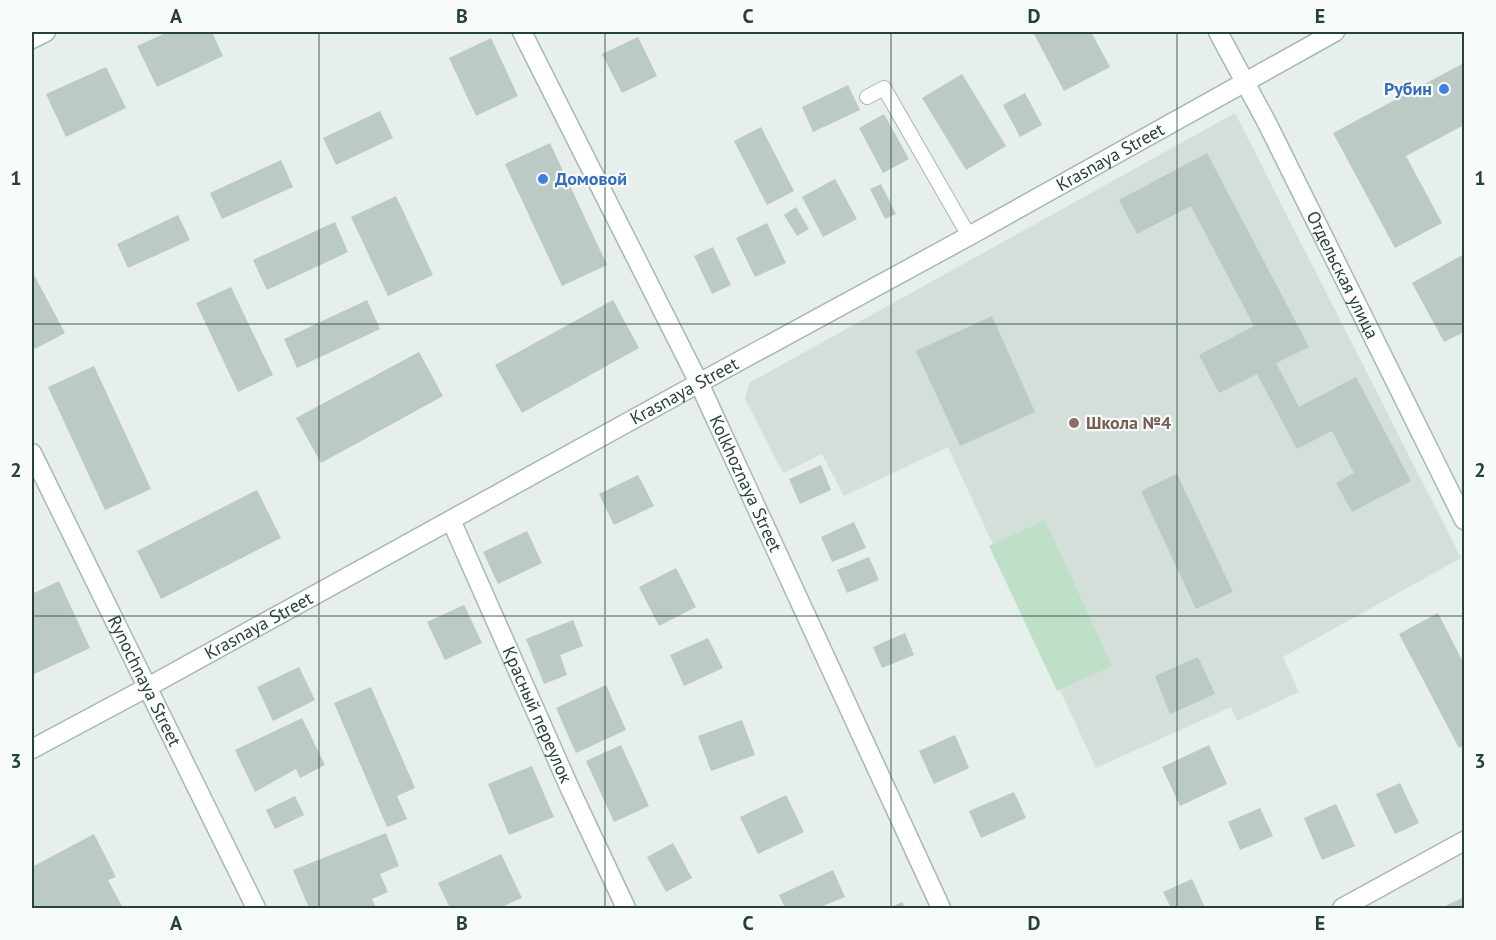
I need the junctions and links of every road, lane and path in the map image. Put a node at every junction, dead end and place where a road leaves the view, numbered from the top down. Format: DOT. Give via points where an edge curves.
graph roads {
  1 [pos="46,32"];
  2 [pos="522,32"];
  3 [pos="1218,32"];
  4 [pos="1335,32"];
  5 [pos="32,39"];
  6 [pos="1245,82"];
  7 [pos="867,97"];
  8 [pos="969,236"];
  9 [pos="699,383"];
  10 [pos="32,453"];
  11 [pos="451,520"];
  12 [pos="1464,520"];
  13 [pos="146,688"];
  14 [pos="32,749"];
  15 [pos="1464,841"];
  16 [pos="256,909"];
  17 [pos="626,909"];
  18 [pos="941,909"];
  19 [pos="1342,909"];
  1 -- 5 [label="street"];
  2 -- 9 [label="street, Kolkhoznaya Street"];
  3 -- 6 [label="street, Отдельская улица"];
  4 -- 6 [label="street, Krasnaya Street"];
  6 -- 8 [label="street, Krasnaya Street"];
  6 -- 12 [label="street, Отдельская улица"];
  7 -- 8 [label="lane" via="884,88"];
  8 -- 9 [label="street, Krasnaya Street"];
  9 -- 11 [label="street, Krasnaya Street"];
  9 -- 18 [label="street, Kolkhoznaya Street"];
  10 -- 13 [label="street, Rynochnaya Street"];
  11 -- 13 [label="street, Krasnaya Street"];
  11 -- 17 [label="street, Красный переулок"];
  13 -- 14 [label="street, Krasnaya Street"];
  13 -- 16 [label="street, Rynochnaya Street"];
  15 -- 19 [label="street"];
}
